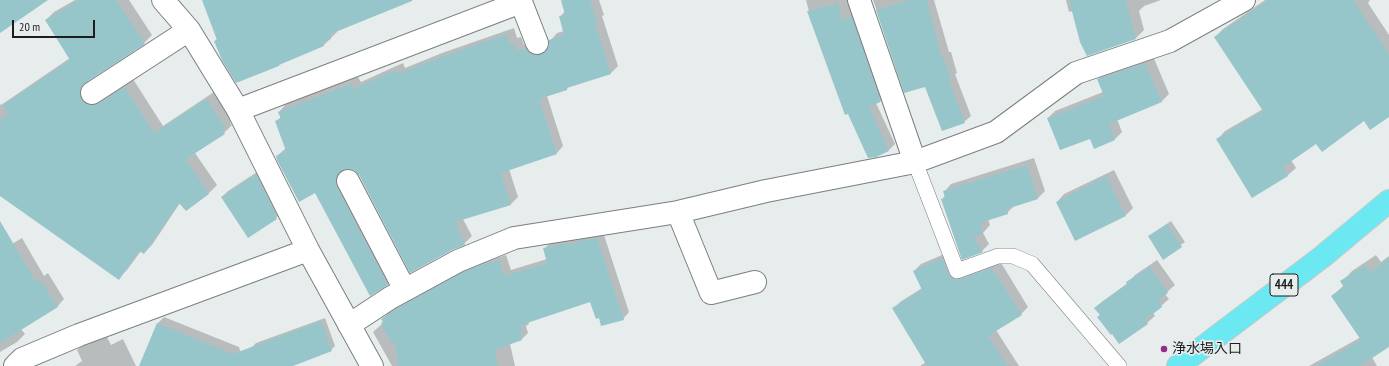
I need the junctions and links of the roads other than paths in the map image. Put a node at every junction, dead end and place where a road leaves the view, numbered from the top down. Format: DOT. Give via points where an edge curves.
graph roads {
  1 [pos="163,0"];
  2 [pos="859,0"];
  3 [pos="1244,0"];
  4 [pos="189,30"];
  5 [pos="537,43"];
  6 [pos="92,93"];
  7 [pos="238,110"];
  8 [pos="915,162"];
  9 [pos="348,181"];
  10 [pos="1389,201"];
  11 [pos="678,212"];
  12 [pos="308,250"];
  13 [pos="755,282"];
  14 [pos="405,290"];
  15 [pos="349,325"];
  16 [pos="362,362"];
  17 [pos="14,366"];
  18 [pos="1120,366"];
  19 [pos="1178,366"];
  1 -- 4 [label="street"];
  2 -- 8 [label="street"];
  3 -- 8 [label="street" via="1170,41 1076,73 996,132"];
  4 -- 6 [label="street"];
  4 -- 7 [label="street"];
  5 -- 7 [label="street" via="521,2"];
  7 -- 12 [label="street"];
  8 -- 11 [label="street" via="766,191"];
  8 -- 18 [label="lane" via="957,272 998,256 1013,256 1032,264"];
  9 -- 14 [label="street"];
  10 -- 19 [label="highway, 444" via="1322,257"];
  11 -- 13 [label="street" via="711,293"];
  11 -- 14 [label="street" via="514,238 458,261"];
  12 -- 15 [label="street"];
  12 -- 17 [label="street" via="79,335 22,359"];
  14 -- 15 [label="street"];
  15 -- 16 [label="street"];
}
